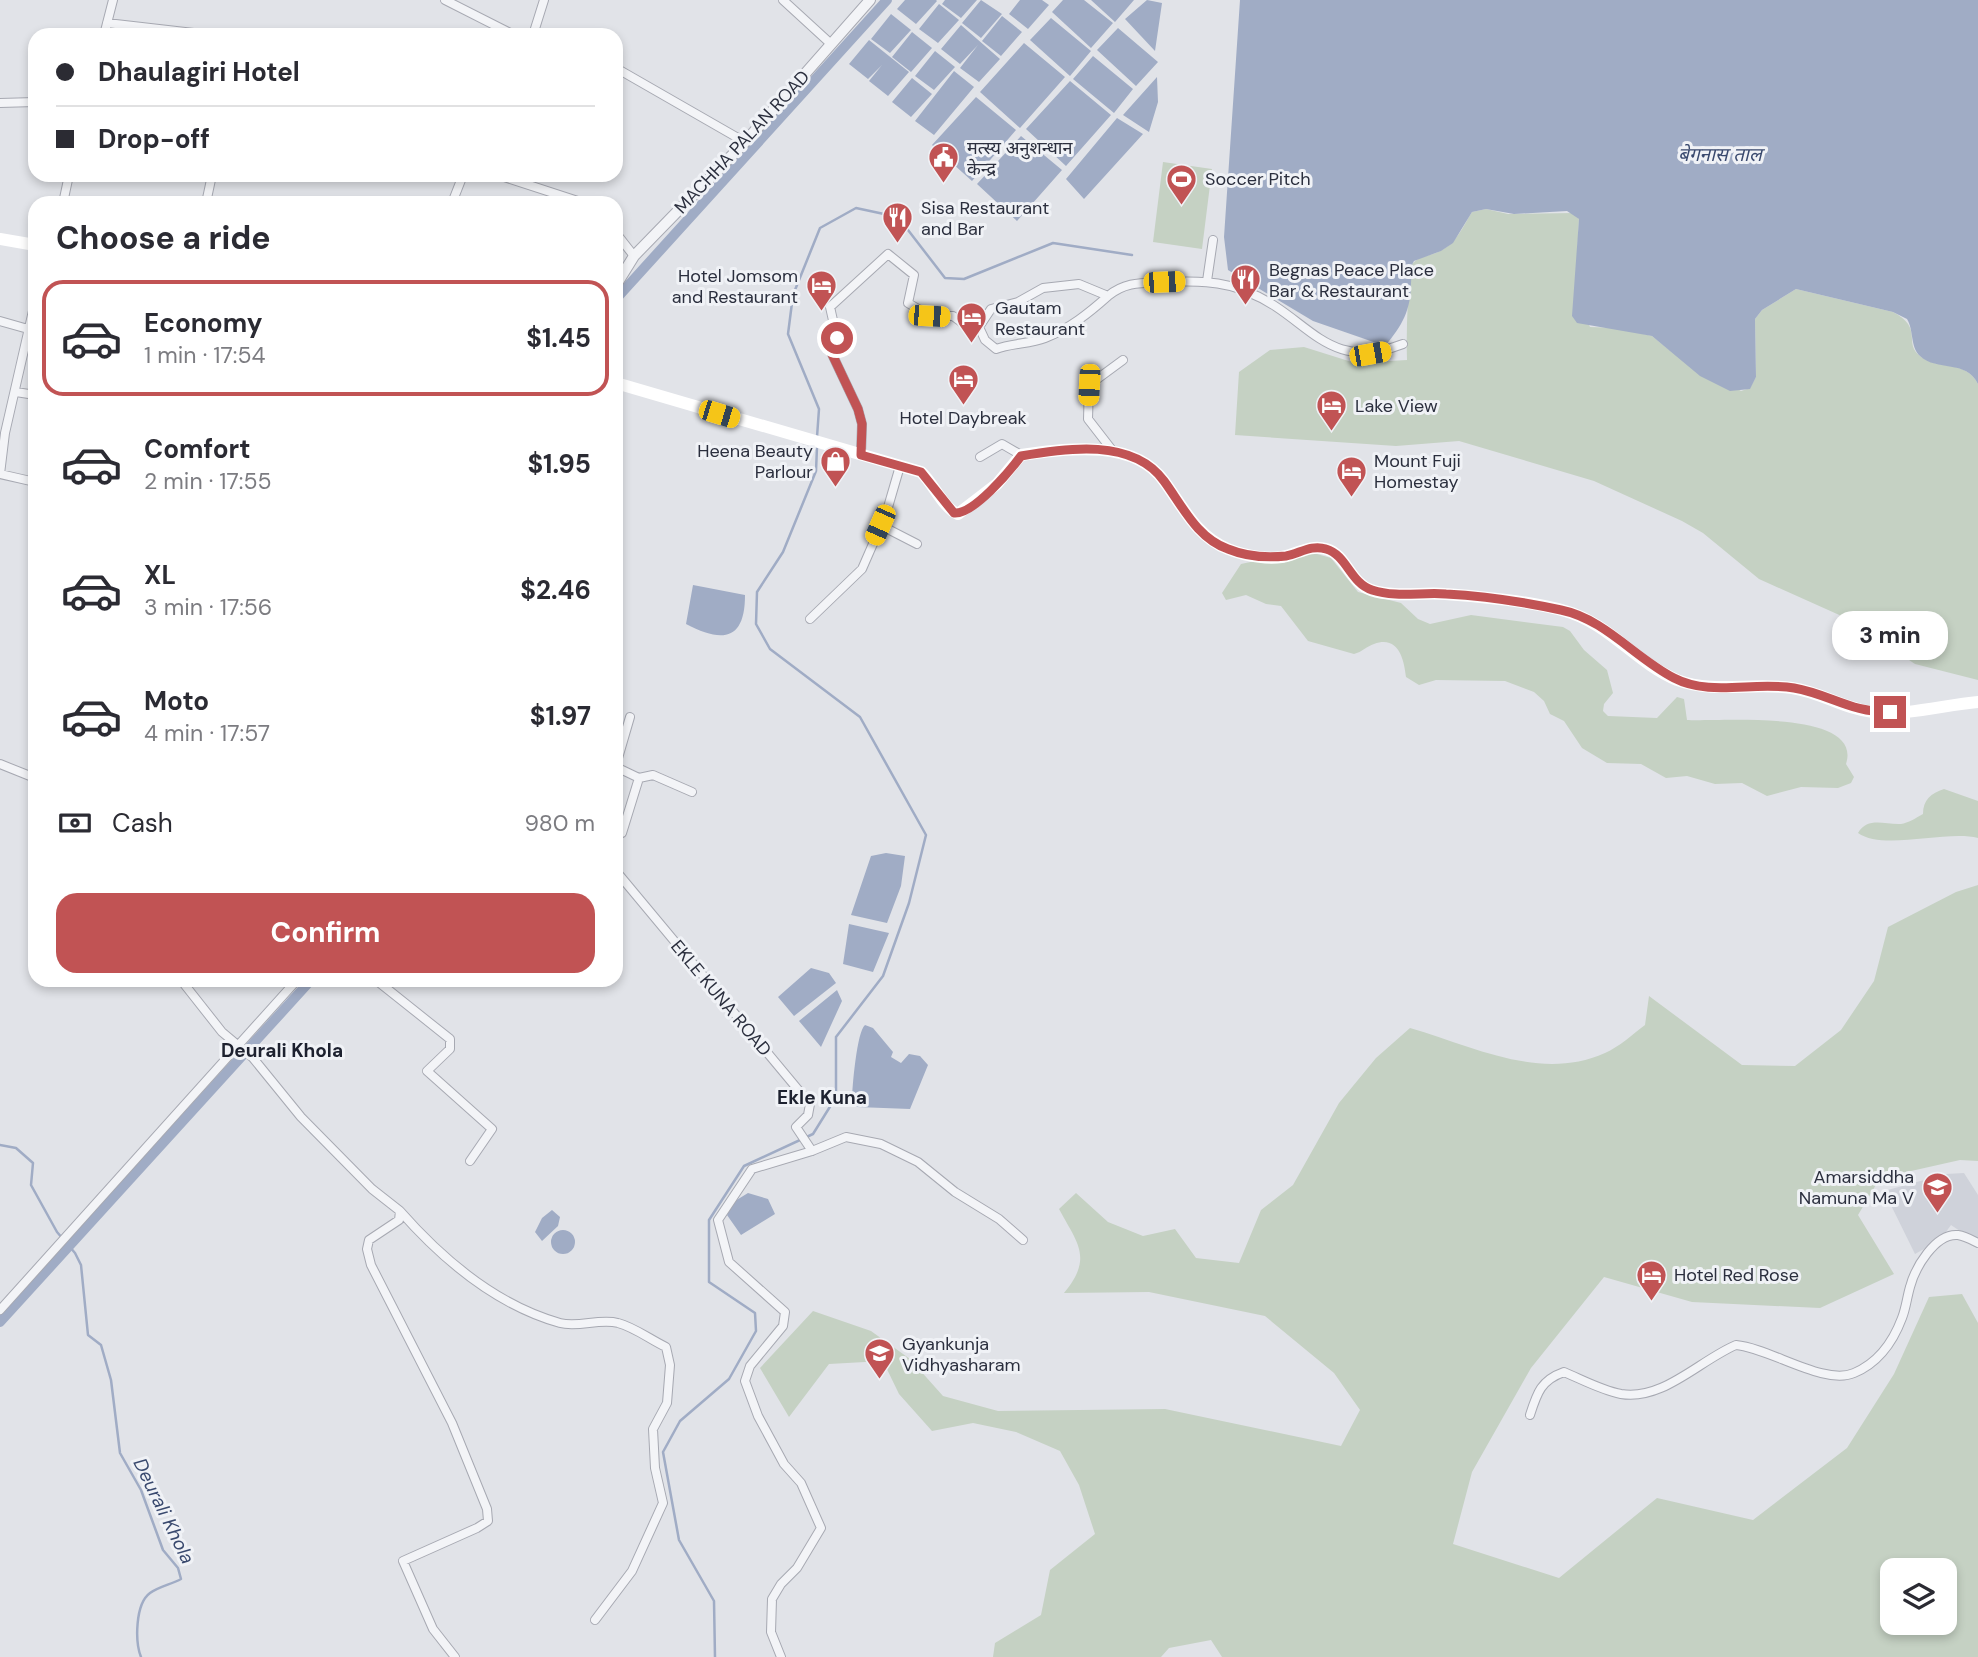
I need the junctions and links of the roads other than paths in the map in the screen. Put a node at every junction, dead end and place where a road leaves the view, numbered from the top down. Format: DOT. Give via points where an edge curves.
graph roads {
  1 [pos="113,0"];
  2 [pos="445,0"];
  3 [pos="544,0"];
  4 [pos="783,0"];
  5 [pos="870,0"];
  6 [pos="107,23"];
  7 [pos="106,28"];
  8 [pos="150,28"];
  9 [pos="500,28"];
  10 [pos="535,28"];
  11 [pos="831,44"];
  12 [pos="623,72"];
  13 [pos="28,102"];
  14 [pos="0,103"];
  15 [pos="745,142"];
  16 [pos="520,182"];
  17 [pos="562,196"];
  18 [pos="0,240"];
  19 [pos="1213,240"];
  20 [pos="623,242"];
  21 [pos="28,244"];
  22 [pos="634,256"];
  23 [pos="623,274"];
  24 [pos="1207,281"];
  25 [pos="1108,296"];
  26 [pos="0,321"];
  27 [pos="979,327"];
  28 [pos="28,329"];
  29 [pos="1403,344"];
  30 [pos="1123,360"];
  31 [pos="623,385"];
  32 [pos="16,391"];
  33 [pos="28,394"];
  34 [pos="3,432"];
  35 [pos="1112,450"];
  36 [pos="861,455"];
  37 [pos="1021,456"];
  38 [pos="979,457"];
  39 [pos="900,466"];
  40 [pos="0,474"];
  41 [pos="28,480"];
  42 [pos="880,525"];
  43 [pos="917,544"];
  44 [pos="810,619"];
  45 [pos="1978,702"];
  46 [pos="630,717"];
  47 [pos="623,742"];
  48 [pos="0,764"];
  49 [pos="623,770"];
  50 [pos="28,775"];
  51 [pos="639,778"];
  52 [pos="692,792"];
  53 [pos="623,830"];
  54 [pos="623,879"];
  55 [pos="187,987"];
  56 [pos="291,987"];
  57 [pos="385,987"];
  58 [pos="241,1045"];
  59 [pos="812,1152"];
  60 [pos="470,1161"];
  61 [pos="400,1211"];
  62 [pos="1023,1240"];
  63 [pos="1978,1243"];
  64 [pos="0,1310"];
  65 [pos="1530,1415"];
  66 [pos="595,1620"];
  67 [pos="455,1657"];
  68 [pos="782,1657"];
  1 -- 6 [label="street"];
  2 -- 9 [label="street"];
  3 -- 10 [label="street"];
  4 -- 11 [label="street"];
  5 -- 11 [label="street, MACHHA PALAN ROAD"];
  6 -- 7 [label="street"];
  6 -- 8 [label="street"];
  11 -- 15 [label="street, MACHHA PALAN ROAD"];
  12 -- 15 [label="street"];
  13 -- 14 [label="street"];
  15 -- 22 [label="street, MACHHA PALAN ROAD"];
  16 -- 17 [label="street"];
  18 -- 21 [label="main road"];
  19 -- 24 [label="street"];
  20 -- 22 [label="street"];
  22 -- 23 [label="street, MACHHA PALAN ROAD"];
  24 -- 25 [label="street" via="1122,284"];
  24 -- 29 [label="street" via="1248,291 1315,338 1342,350 1370,354"];
  25 -- 27 [label="street" via="1079,284 1043,288 992,309"];
  25 -- 27 [label="street" via="1084,318 1043,339 996,349"];
  26 -- 28 [label="street"];
  27 -- 36 [label="street" via="968,327 953,316 929,316 908,303 914,275 888,254 830,307 837,338 832,354 858,409"];
  28 -- 32 [label="street"];
  30 -- 35 [label="street" via="1089,385 1088,419"];
  31 -- 36 [label="main road"];
  32 -- 33 [label="street"];
  32 -- 34 [label="street"];
  34 -- 40 [label="street"];
  35 -- 37 [label="main road" via="1054,450"];
  35 -- 45 [label="main road" via="1163,479 1210,542 1239,553 1289,556 1323,548 1335,554 1359,584 1377,592 1447,594 1564,611 1587,618 1677,680 1707,688 1793,688 1874,713"];
  36 -- 39 [label="main road"];
  37 -- 38 [label="street" via="1002,444"];
  37 -- 39 [label="main road" via="997,484 958,514 921,472"];
  39 -- 42 [label="street"];
  40 -- 41 [label="street"];
  42 -- 43 [label="street"];
  42 -- 44 [label="street" via="863,569"];
  46 -- 47 [label="street"];
  48 -- 50 [label="street"];
  49 -- 51 [label="street"];
  51 -- 52 [label="street" via="653,775"];
  51 -- 53 [label="street"];
  54 -- 59 [label="street, EKLE KUNA ROAD" via="810,1104 808,1115 796,1127"];
  55 -- 58 [label="street" via="222,1032"];
  56 -- 58 [label="street"];
  57 -- 60 [label="street" via="450,1039 450,1049 427,1071 492,1129"];
  58 -- 61 [label="street" via="300,1117"];
  58 -- 64 [label="street"];
  59 -- 62 [label="street" via="846,1137 881,1144 918,1163"];
  59 -- 68 [label="street" via="752,1169 718,1220 729,1262 785,1312 783,1326 750,1366 745,1381 758,1416 784,1464 801,1483 821,1528 772,1599 771,1632"];
  61 -- 66 [label="street" via="485,1289 528,1312 563,1324 618,1323 666,1347 670,1366 667,1404 653,1429 663,1503 632,1571"];
  61 -- 67 [label="street" via="399,1220 369,1240 371,1265 452,1423 487,1509 488,1521 477,1528 402,1561 433,1629"];
  63 -- 65 [label="street" via="1957,1235 1926,1254 1884,1352 1853,1374 1836,1376 1736,1345 1663,1387 1641,1394 1606,1390 1564,1372 1541,1385"];
}
